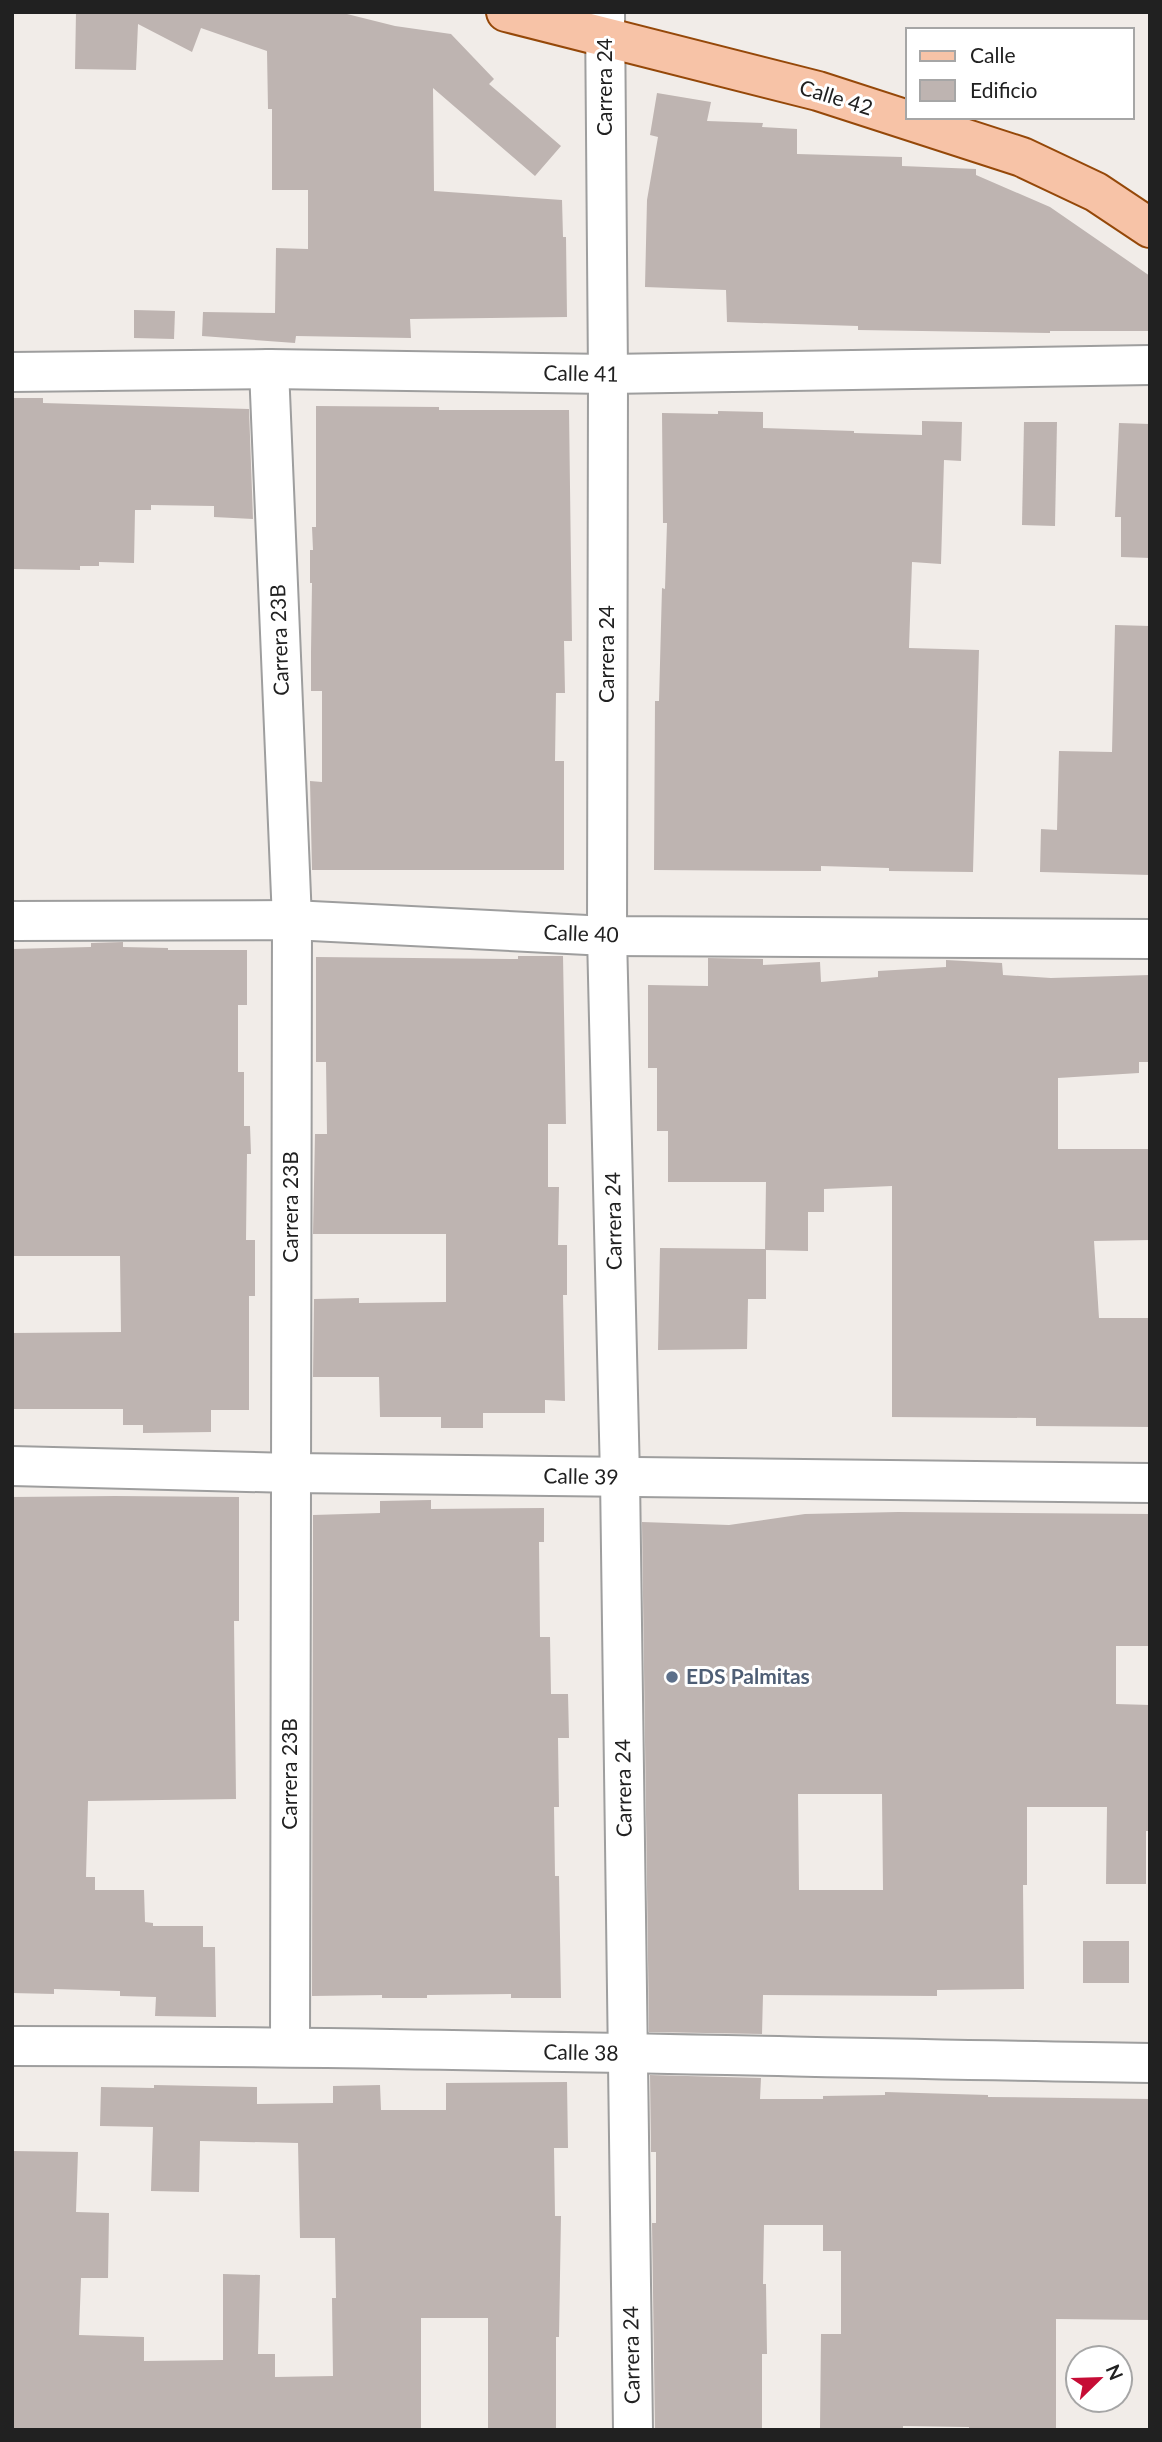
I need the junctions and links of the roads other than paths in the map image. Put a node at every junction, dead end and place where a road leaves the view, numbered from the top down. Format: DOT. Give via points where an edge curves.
graph roads {
  1 [pos="506,12"];
  2 [pos="605,24"];
  3 [pos="1150,228"];
  4 [pos="1150,365"];
  5 [pos="269,369"];
  6 [pos="12,372"];
  7 [pos="608,374"];
  8 [pos="292,920"];
  9 [pos="12,921"];
  10 [pos="607,936"];
  11 [pos="1150,939"];
  12 [pos="12,1466"];
  13 [pos="290,1473"];
  14 [pos="621,1477"];
  15 [pos="1150,1483"];
  16 [pos="12,2046"];
  17 [pos="290,2046"];
  18 [pos="628,2054"];
  19 [pos="1150,2063"];
  20 [pos="633,2430"];
  1 -- 2 [label="main road, Calle 42"];
  2 -- 3 [label="main road, Calle 42" via="1022,157 1096,192"];
  2 -- 7 [label="street, Carrera 24"];
  4 -- 7 [label="street, Calle 41"];
  5 -- 6 [label="street, Calle 41"];
  5 -- 7 [label="street, Calle 41"];
  5 -- 8 [label="street, Carrera 23B"];
  7 -- 10 [label="street, Carrera 24"];
  8 -- 9 [label="street, Calle 40"];
  8 -- 10 [label="street, Calle 40"];
  8 -- 13 [label="street, Carrera 23B"];
  10 -- 11 [label="street, Calle 40"];
  10 -- 14 [label="street, Carrera 24"];
  12 -- 13 [label="street, Calle 39"];
  13 -- 14 [label="street, Calle 39"];
  13 -- 17 [label="street, Carrera 23B"];
  14 -- 15 [label="street, Calle 39"];
  14 -- 18 [label="street, Carrera 24"];
  16 -- 17 [label="street, Calle 38"];
  17 -- 18 [label="street, Calle 38"];
  18 -- 19 [label="street, Calle 38"];
  18 -- 20 [label="street, Carrera 24"];
}
